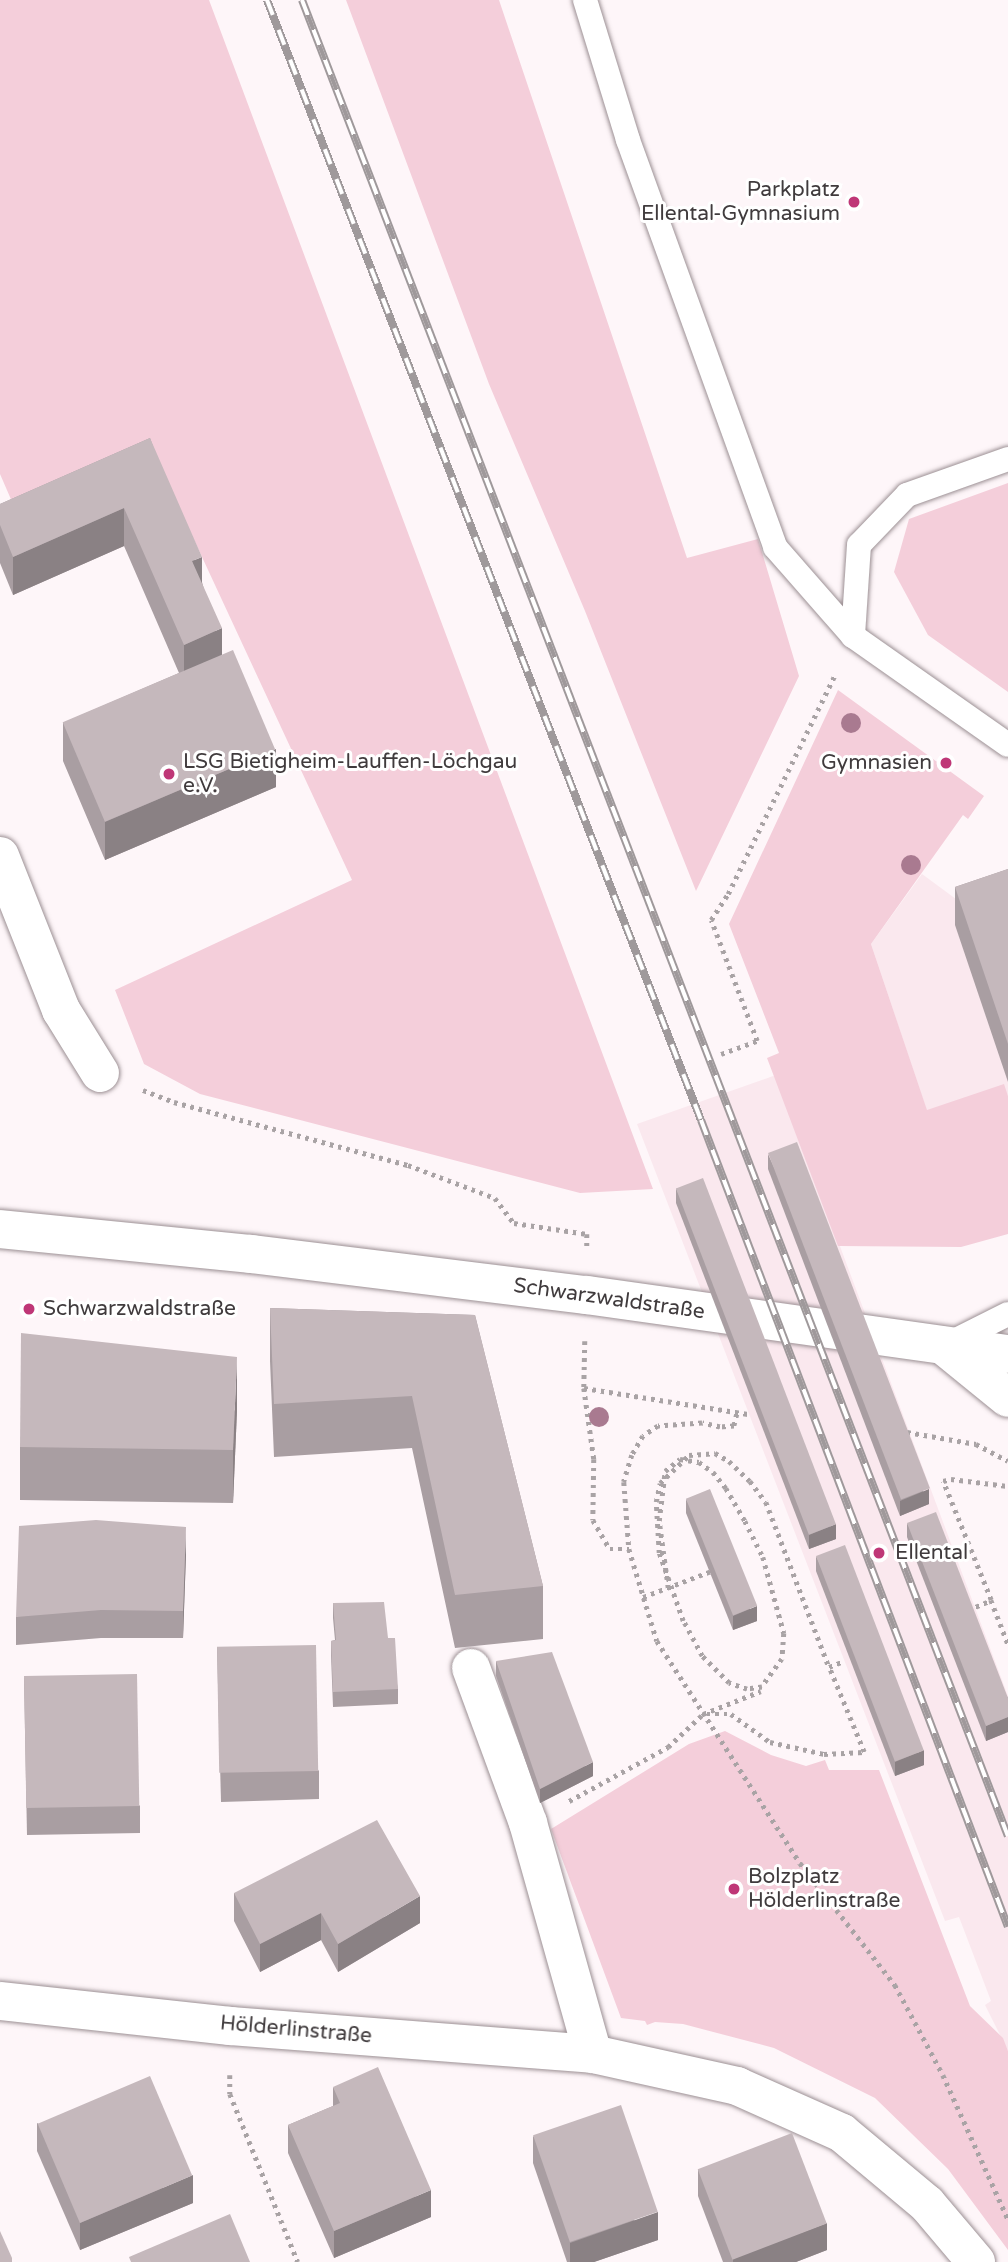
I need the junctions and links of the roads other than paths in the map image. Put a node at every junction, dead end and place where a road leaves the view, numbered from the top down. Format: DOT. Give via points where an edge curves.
graph roads {
  1 [pos="584,0"];
  2 [pos="1008,459"];
  3 [pos="853,636"];
  4 [pos="1008,745"];
  5 [pos="0,856"];
  6 [pos="100,1073"];
  7 [pos="0,1229"];
  8 [pos="1008,1314"];
  9 [pos="944,1346"];
  10 [pos="1008,1354"];
  11 [pos="1008,1398"];
  12 [pos="471,1668"];
  13 [pos="0,2001"];
  14 [pos="593,2054"];
  15 [pos="976,2262"];
  1 -- 3 [label="lane" via="628,140 775,547"];
  2 -- 3 [label="lane" via="906,495 859,545"];
  3 -- 4 [label="lane"];
  5 -- 6 [label="street" via="61,1010"];
  7 -- 9 [label="street, Schwarzwaldstraße" via="587,1295"];
  8 -- 9 [label="lane"];
  9 -- 10 [label="street, Schwarzwaldstraße"];
  9 -- 11 [label="street"];
  12 -- 14 [label="street" via="528,1823"];
  13 -- 14 [label="street, Hölderlinstraße"];
  14 -- 15 [label="street, Hölderlinstraße" via="737,2086 842,2133 928,2204"];
}
